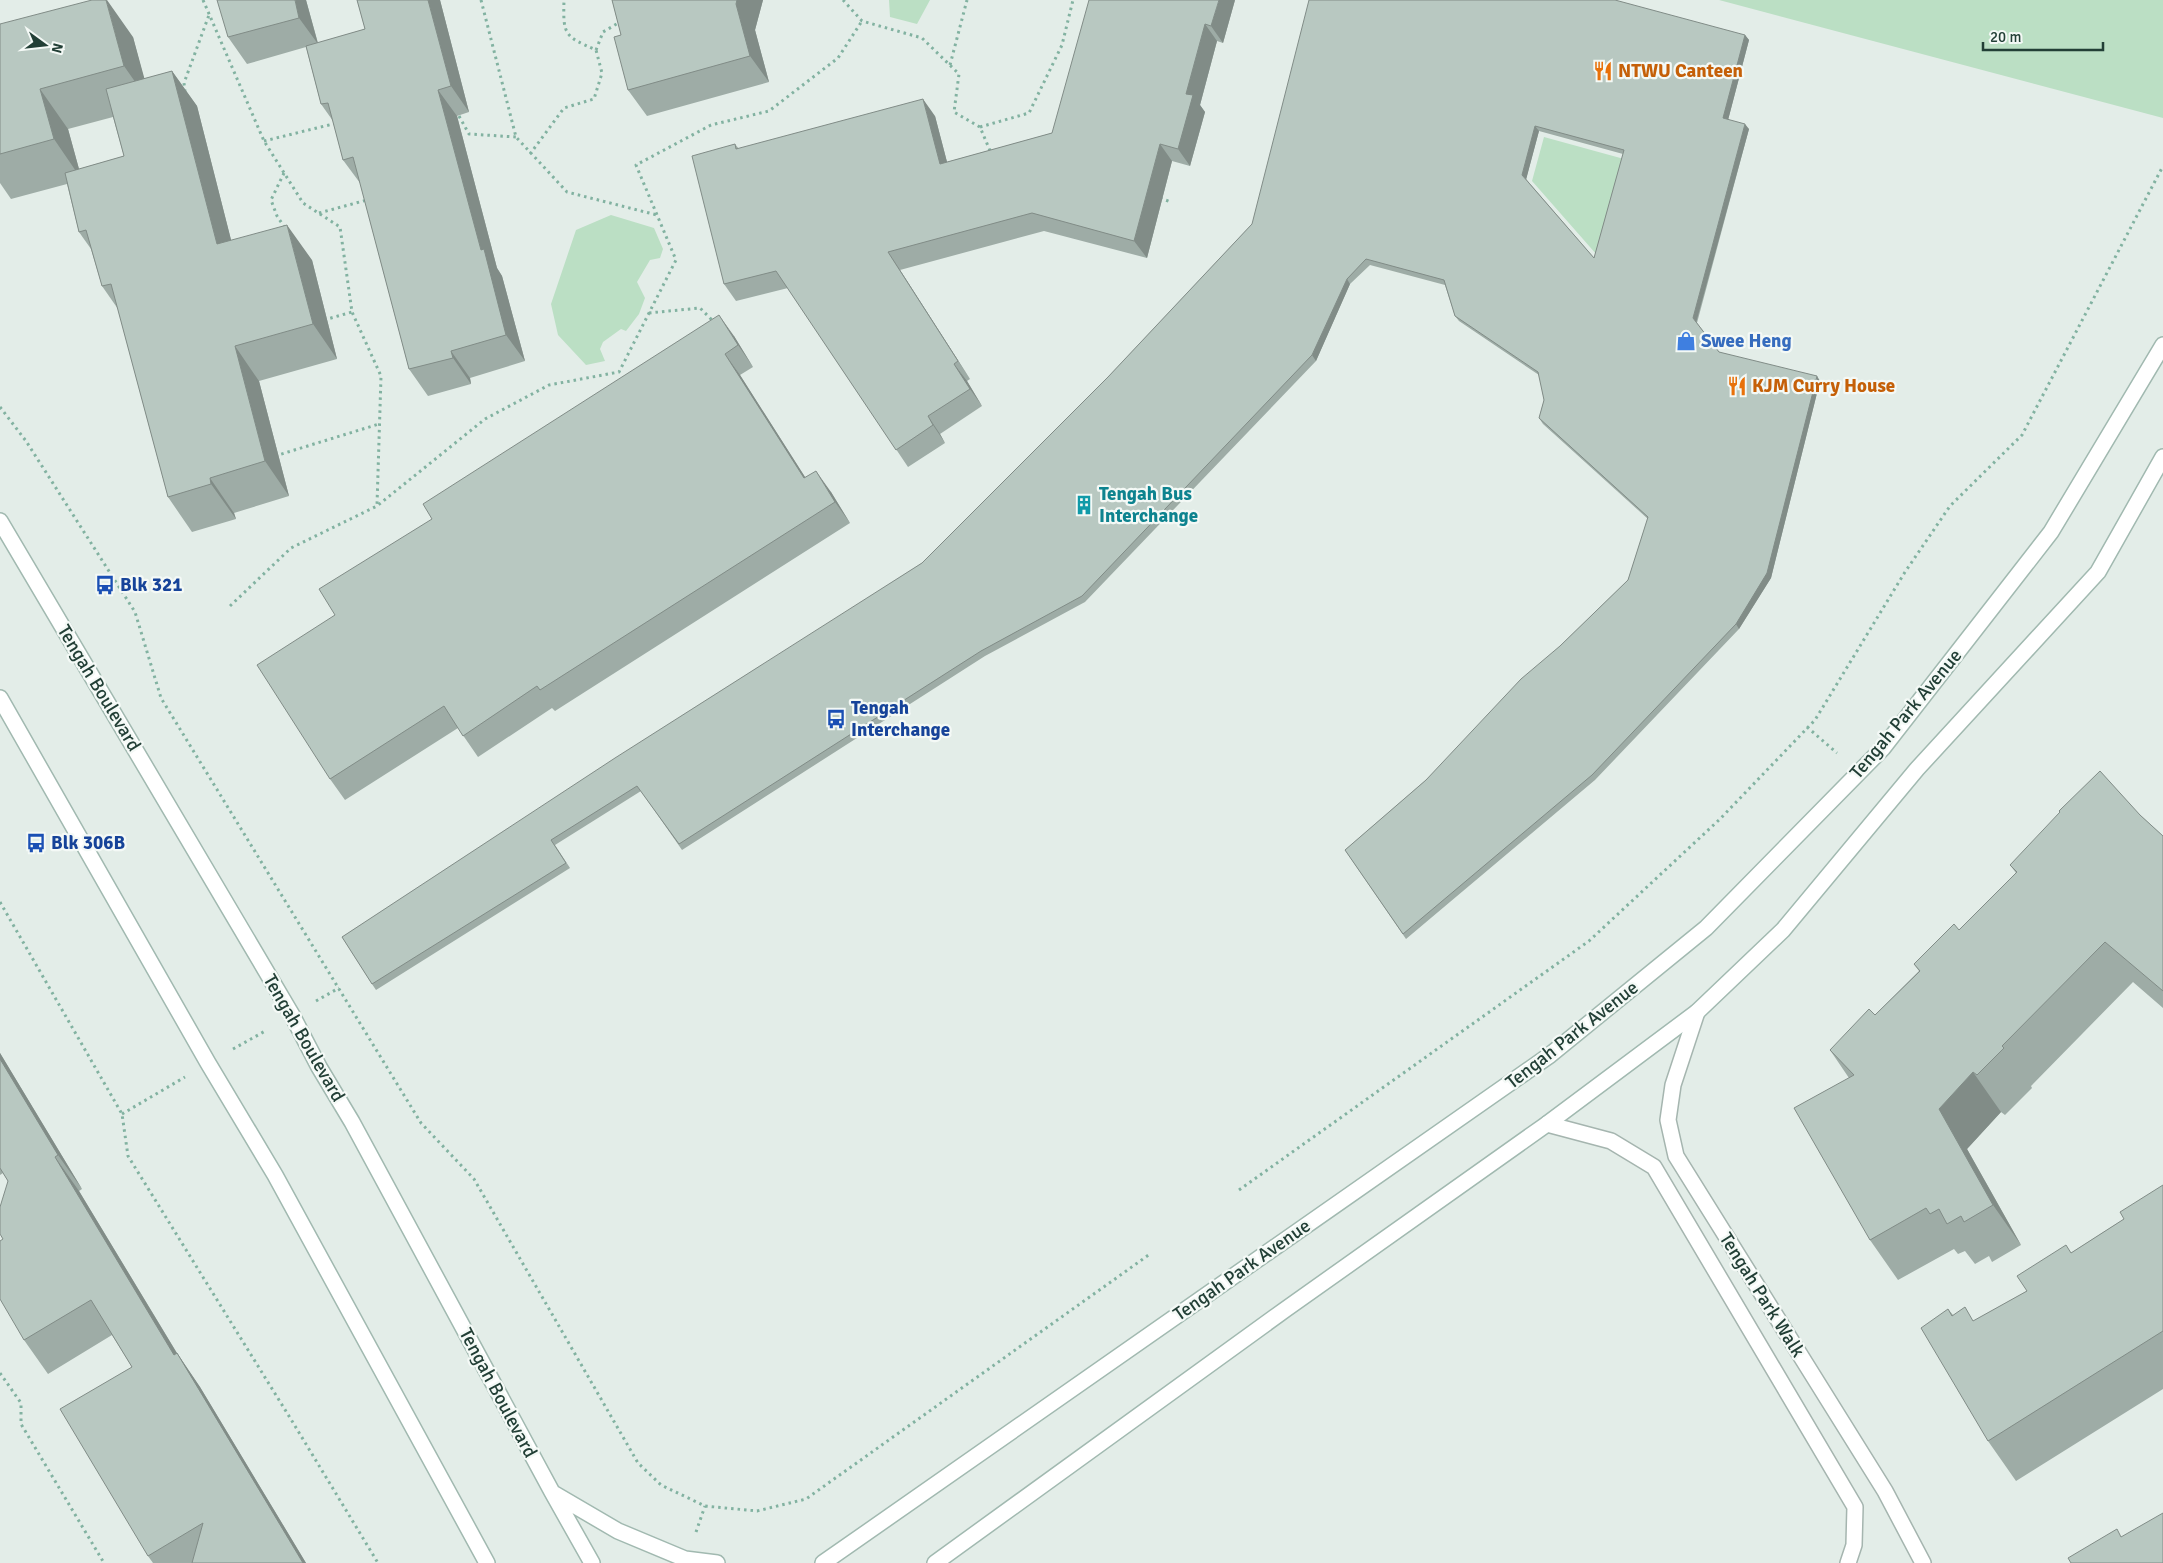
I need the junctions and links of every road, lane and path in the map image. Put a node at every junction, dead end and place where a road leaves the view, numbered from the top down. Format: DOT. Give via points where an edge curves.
graph roads {
  1 [pos="203,0"];
  2 [pos="481,0"];
  3 [pos="564,0"];
  4 [pos="843,0"];
  5 [pos="967,0"];
  6 [pos="1073,0"];
  7 [pos="209,14"];
  8 [pos="622,14"];
  9 [pos="862,22"];
  10 [pos="596,50"];
  11 [pos="950,65"];
  12 [pos="187,100"];
  13 [pos="459,116"];
  14 [pos="337,123"];
  15 [pos="980,127"];
  16 [pos="516,138"];
  17 [pos="264,141"];
  18 [pos="530,154"];
  19 [pos="994,162"];
  20 [pos="2163,166"];
  21 [pos="284,173"];
  22 [pos="1153,195"];
  23 [pos="370,199"];
  24 [pos="1171,202"];
  25 [pos="318,213"];
  26 [pos="658,216"];
  27 [pos="286,230"];
  28 [pos="352,312"];
  29 [pos="649,313"];
  30 [pos="315,323"];
  31 [pos="718,326"];
  32 [pos="2163,345"];
  33 [pos="0,408"];
  34 [pos="380,424"];
  35 [pos="275,456"];
  36 [pos="2163,457"];
  37 [pos="377,506"];
  38 [pos="0,521"];
  39 [pos="230,606"];
  40 [pos="0,698"];
  41 [pos="1807,727"];
  42 [pos="1859,772"];
  43 [pos="0,902"];
  44 [pos="1697,1012"];
  45 [pos="1547,1124"];
  46 [pos="1239,1190"];
  47 [pos="1150,1254"];
  48 [pos="0,1373"];
  49 [pos="552,1492"];
  50 [pos="104,1563"];
  51 [pos="378,1563"];
  52 [pos="487,1563"];
  53 [pos="592,1563"];
  54 [pos="717,1563"];
  55 [pos="820,1563"];
  56 [pos="936,1563"];
  57 [pos="1848,1563"];
  58 [pos="1923,1563"];
  1 -- 7 [label="path"];
  2 -- 16 [label="path"];
  3 -- 10 [label="path" via="563,26 571,39"];
  4 -- 9 [label="path"];
  5 -- 11 [label="path"];
  6 -- 15 [label="path" via="1062,45 1029,113"];
  7 -- 12 [label="path" via="184,83"];
  7 -- 17 [label="path"];
  8 -- 10 [label="path" via="620,23 603,32"];
  9 -- 11 [label="path" via="922,38"];
  9 -- 26 [label="path" via="838,58 769,110 711,125 636,165"];
  10 -- 18 [label="path" via="602,73 594,99 564,108"];
  11 -- 15 [label="path" via="960,74 954,112"];
  13 -- 16 [label="path" via="469,134"];
  14 -- 17 [label="path"];
  15 -- 19 [label="path"];
  16 -- 18 [label="path"];
  17 -- 21 [label="path"];
  18 -- 26 [label="path" via="566,192"];
  20 -- 41 [label="path" via="2022,435 1950,506 1905,572 1815,720"];
  21 -- 25 [label="path" via="303,204"];
  21 -- 27 [label="path" via="271,200"];
  22 -- 24 [label="path"];
  23 -- 25 [label="path"];
  25 -- 28 [label="path" via="340,226"];
  26 -- 29 [label="path" via="676,260"];
  28 -- 30 [label="path"];
  28 -- 34 [label="path" via="381,376"];
  29 -- 31 [label="path" via="700,308"];
  29 -- 37 [label="path" via="619,372 548,385 485,419"];
  32 -- 42 [label="street, Tengah Park Avenue" via="2051,532 1883,748"];
  33 -- 47 [label="path" via="26,441 135,612 161,698 421,1123 474,1179 638,1463 661,1485 705,1506 757,1510 806,1500"];
  34 -- 35 [label="path"];
  34 -- 37 [label="path"];
  36 -- 44 [label="street" via="2098,572 1917,769 1783,930"];
  37 -- 39 [label="path" via="291,548"];
  38 -- 49 [label="street, Tengah Boulevard" via="292,1015"];
  40 -- 52 [label="street" via="275,1176"];
  41 -- 42 [label="path"];
  41 -- 46 [label="path" via="1720,819 1588,941"];
  42 -- 55 [label="street, Tengah Park Avenue" via="1706,928 1550,1055"];
  43 -- 51 [label="path" via="122,1114 128,1156"];
  44 -- 45 [label="street"];
  44 -- 58 [label="street, Tengah Park Walk" via="1673,1085 1668,1120 1676,1156 1885,1491"];
  45 -- 56 [label="street"];
  45 -- 57 [label="street, Tengah Park Walk" via="1611,1141 1654,1167 1855,1507 1854,1545"];
  48 -- 50 [label="path" via="21,1403 21,1424"];
  49 -- 53 [label="street, Tengah Boulevard"];
  49 -- 54 [label="street" via="618,1531 685,1559"];
}
